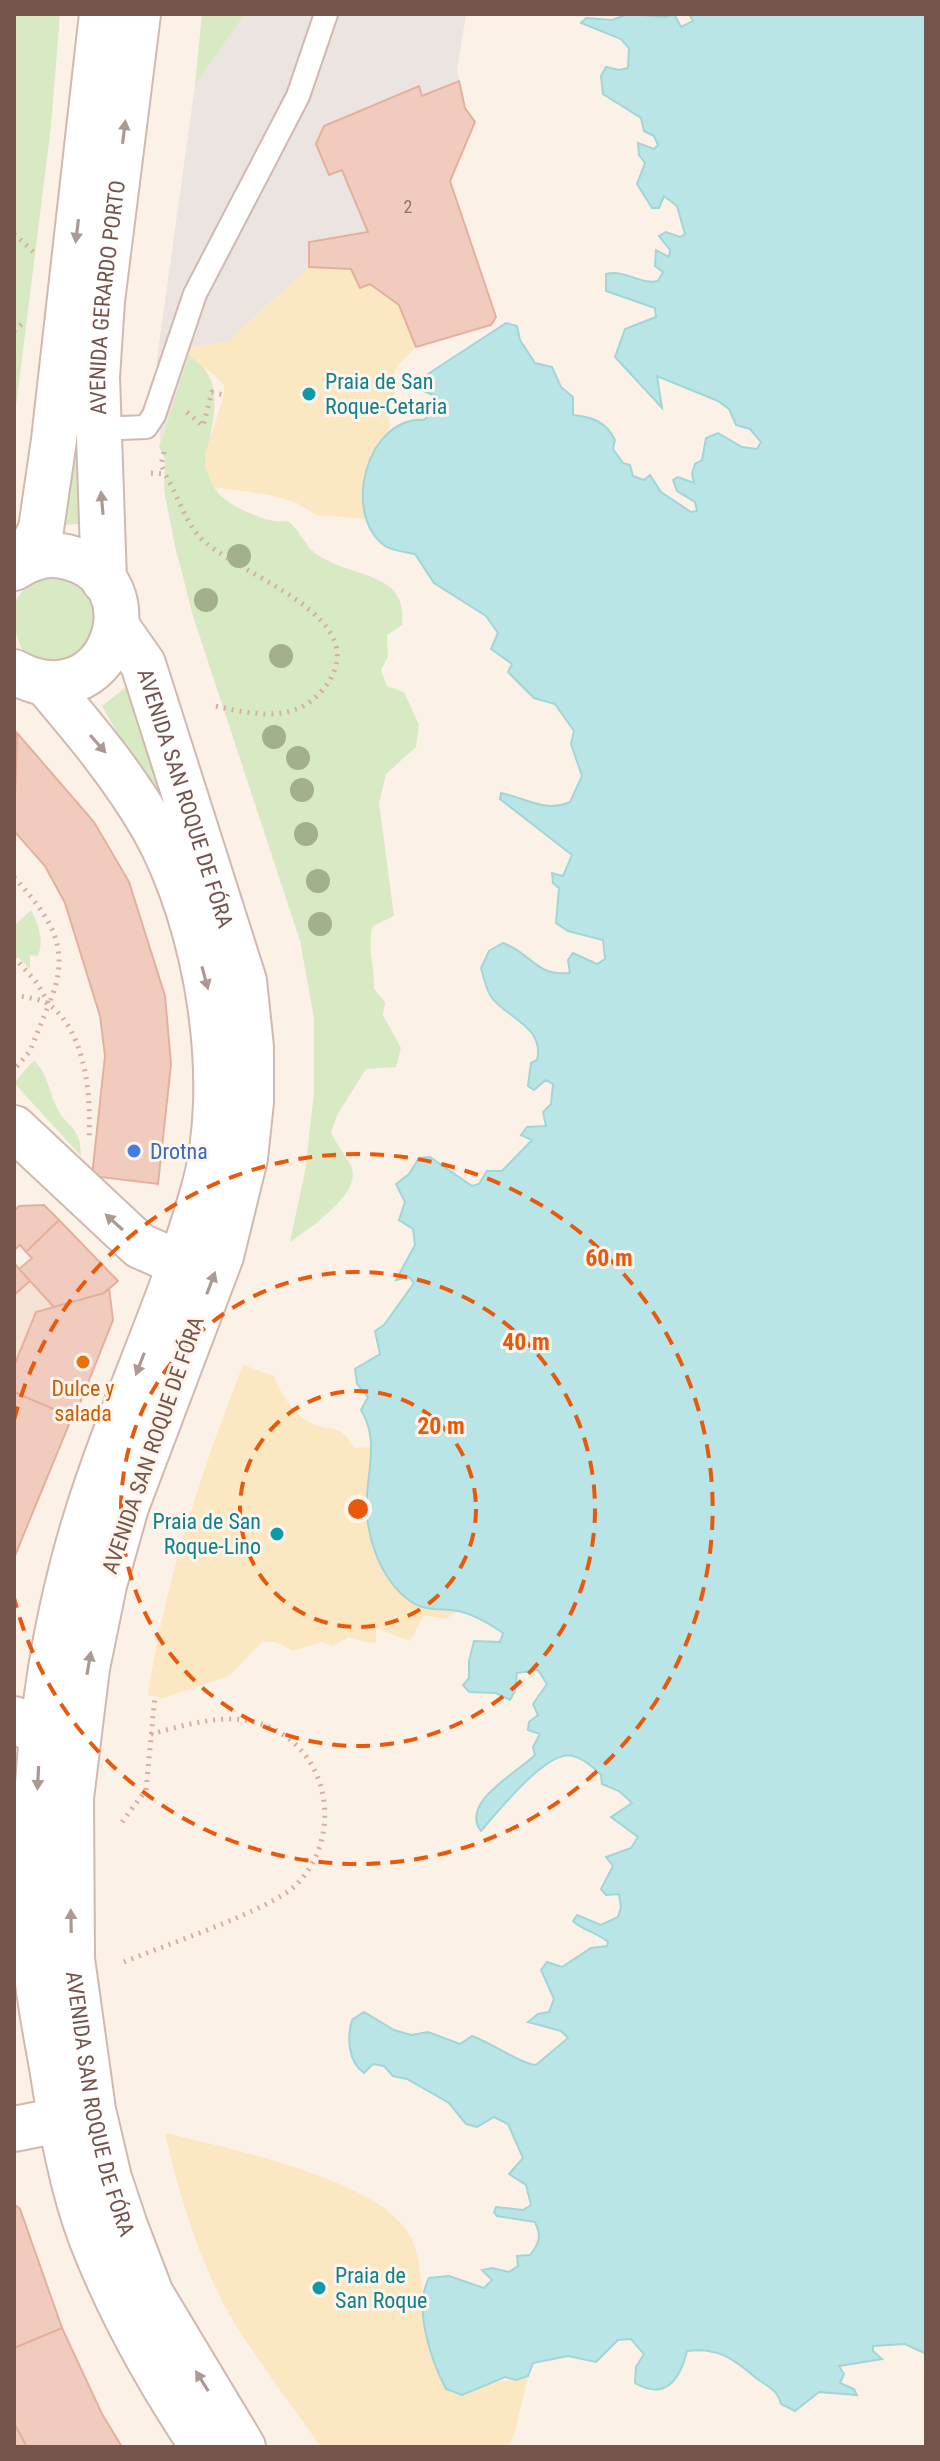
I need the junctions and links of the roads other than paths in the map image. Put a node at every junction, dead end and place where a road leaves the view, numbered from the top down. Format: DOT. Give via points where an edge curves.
graph roads {
  1 [pos="102,14"];
  2 [pos="138,14"];
  3 [pos="326,14"];
  4 [pos="96,429"];
  5 [pos="20,564"];
  6 [pos="104,581"];
  7 [pos="117,627"];
  8 [pos="31,678"];
  9 [pos="19,1143"];
  10 [pos="179,1263"];
  11 [pos="27,1726"];
  12 [pos="60,2120"];
  13 [pos="14,2129"];
  14 [pos="203,2447"];
  15 [pos="243,2447"];
  1 -- 5 [label="street, AVENIDA GERARDO PORTO, one-way" via="41,529"];
  4 -- 2 [label="street, AVENIDA GERARDO PORTO, one-way" via="102,301"];
  3 -- 4 [label="lane" via="298,96 195,294 154,415 146,427"];
  6 -- 4 [label="street, AVENIDA GERARDO PORTO, one-way"];
  5 -- 6 [label="street" via="42,555 68,557 92,568"];
  6 -- 7 [label="street, AVENIDA GERARDO PORTO" via="113,595"];
  7 -- 8 [label="street" via="112,646 85,675"];
  15 -- 7 [label="street, AVENIDA SAN ROQUE DE FÓRA, one-way" via="151,2294 125,2226 93,2110 72,1959 71,1798 87,1668 104,1585 126,1507 221,1256 245,1158 251,1102 244,981 143,664"];
  8 -- 10 [label="street, AVENIDA SAN ROQUE DE FÓRA, one-way" via="110,758 156,832 188,913 211,1000 215,1127 204,1189"];
  10 -- 9 [label="street, one-way" via="140,1246"];
  10 -- 11 [label="street, AVENIDA SAN ROQUE DE FÓRA, one-way" via="99,1474"];
  11 -- 12 [label="street, AVENIDA SAN ROQUE DE FÓRA, one-way" via="36,1963"];
  12 -- 13 [label="street"];
  12 -- 14 [label="street, AVENIDA SAN ROQUE DE FÓRA" via="90,2236 146,2352"];
}
